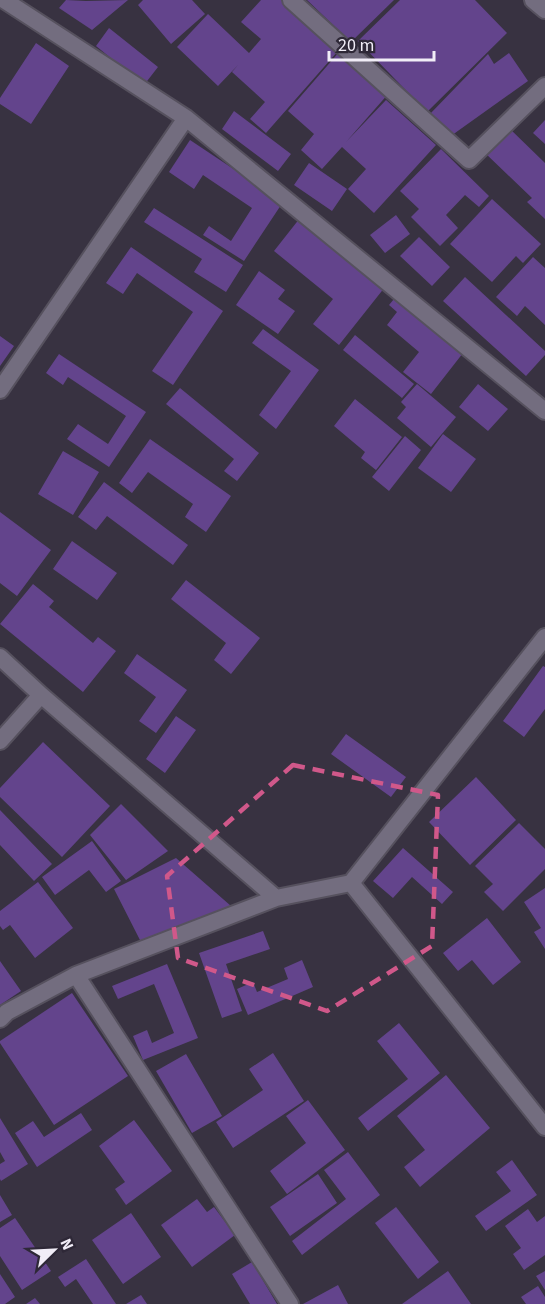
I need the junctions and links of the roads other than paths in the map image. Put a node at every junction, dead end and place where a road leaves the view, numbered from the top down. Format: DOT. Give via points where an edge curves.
graph roads {
  1 [pos="4,0"];
  2 [pos="291,0"];
  3 [pos="533,0"];
  4 [pos="545,9"];
  5 [pos="545,86"];
  6 [pos="186,118"];
  7 [pos="0,390"];
  8 [pos="545,411"];
  9 [pos="545,636"];
  10 [pos="0,657"];
  11 [pos="41,694"];
  12 [pos="0,741"];
  13 [pos="351,884"];
  14 [pos="276,898"];
  15 [pos="76,975"];
  16 [pos="0,1019"];
  17 [pos="545,1127"];
  18 [pos="290,1304"];
  1 -- 6 [label="street"];
  2 -- 5 [label="street" via="469,160"];
  3 -- 4 [label="street"];
  6 -- 7 [label="street"];
  6 -- 8 [label="street"];
  9 -- 13 [label="street"];
  10 -- 11 [label="street"];
  11 -- 12 [label="street"];
  11 -- 14 [label="street"];
  13 -- 14 [label="street"];
  13 -- 17 [label="street"];
  14 -- 15 [label="street"];
  15 -- 16 [label="street"];
  15 -- 18 [label="street"];
}
